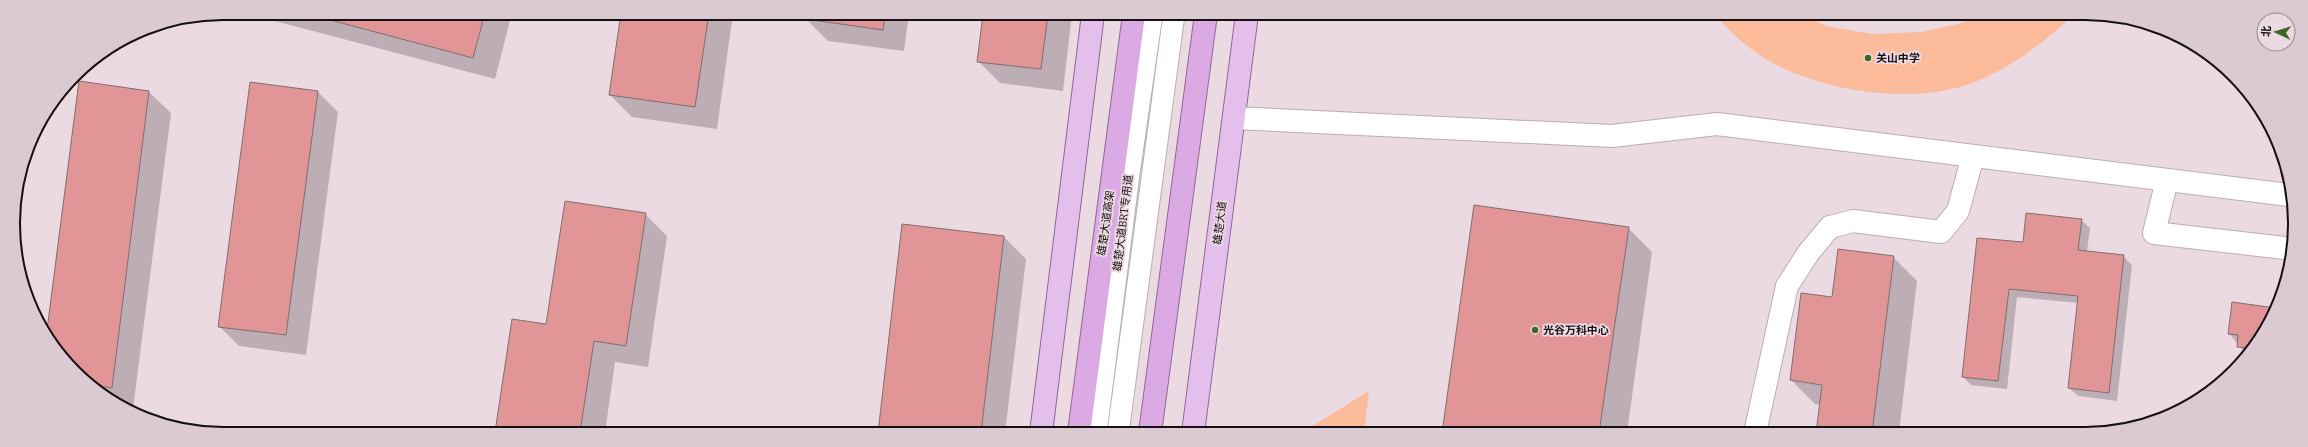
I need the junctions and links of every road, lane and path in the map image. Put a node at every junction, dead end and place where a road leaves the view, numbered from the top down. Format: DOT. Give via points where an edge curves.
graph roads {
  1 [pos="1092,20"];
  2 [pos="1133,20"];
  3 [pos="1151,20"];
  4 [pos="1173,20"];
  5 [pos="1205,20"];
  6 [pos="1246,20"];
  7 [pos="1234,118"];
  8 [pos="1973,156"];
  9 [pos="2167,180"];
  10 [pos="2286,194"];
  11 [pos="2286,249"];
  12 [pos="1042,427"];
  13 [pos="1080,427"];
  14 [pos="1097,427"];
  15 [pos="1119,427"];
  16 [pos="1151,427"];
  17 [pos="1194,427"];
  18 [pos="1756,427"];
  1 -- 12 [label="main road"];
  2 -- 13 [label="highway, 雄楚大道高架"];
  3 -- 14 [label="lane, 雄楚大道BRT专用道"];
  4 -- 15 [label="lane, 雄楚大道BRT专用道"];
  5 -- 16 [label="highway"];
  6 -- 7 [label="main road, 雄楚大道"];
  7 -- 8 [label="street" via="1612,136 1717,124"];
  7 -- 17 [label="main road, 雄楚大道"];
  8 -- 9 [label="street"];
  8 -- 18 [label="street" via="1958,211 1941,232 1853,221 1830,227 1810,252 1787,286"];
  9 -- 10 [label="street"];
  9 -- 11 [label="street" via="2154,233"];
}
